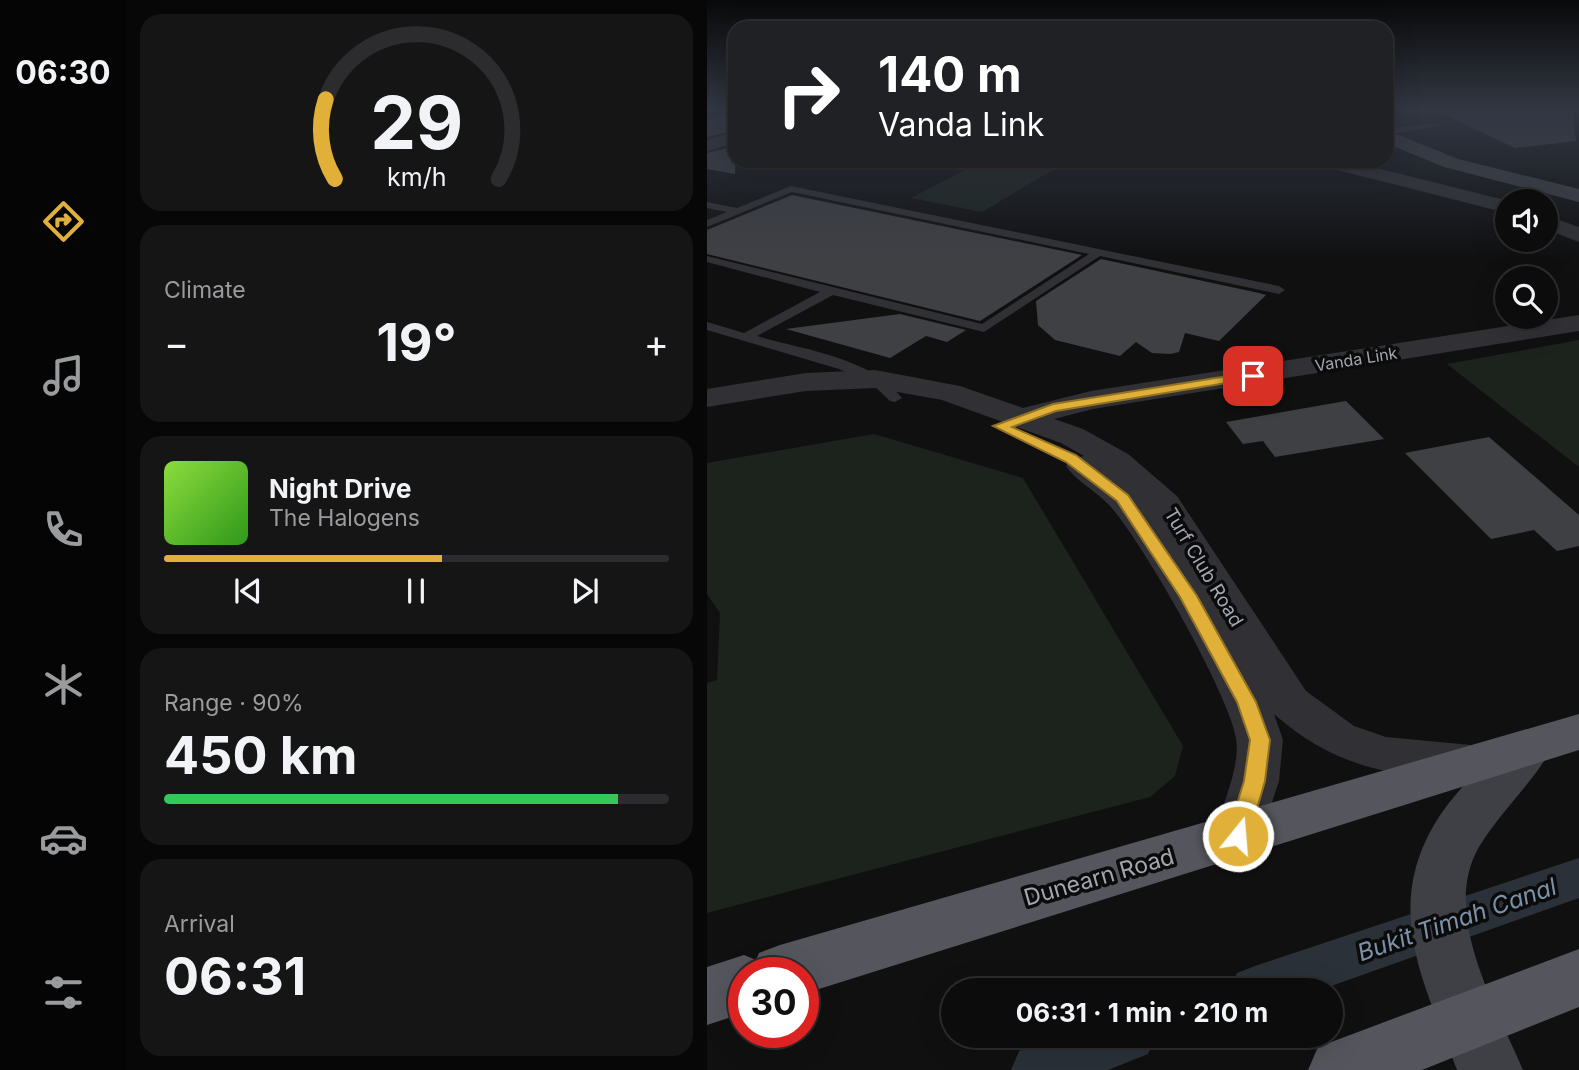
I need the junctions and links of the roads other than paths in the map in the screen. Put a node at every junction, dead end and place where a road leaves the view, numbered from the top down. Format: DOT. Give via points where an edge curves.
graph roads {
  1 [pos="1420,160"];
  2 [pos="1444,160"];
  3 [pos="1353,168"];
  4 [pos="1579,196"];
  5 [pos="1495,203"];
  6 [pos="707,205"];
  7 [pos="1579,206"];
  8 [pos="737,211"];
  9 [pos="707,223"];
  10 [pos="1558,226"];
  11 [pos="1579,235"];
  12 [pos="1099,252"];
  13 [pos="707,259"];
  14 [pos="1279,290"];
  15 [pos="831,291"];
  16 [pos="1579,323"];
  17 [pos="707,326"];
  18 [pos="746,337"];
  19 [pos="885,388"];
  20 [pos="949,392"];
  21 [pos="707,398"];
  22 [pos="1091,401"];
  23 [pos="707,411"];
  24 [pos="1012,421"];
  25 [pos="1579,732"];
  26 [pos="1527,748"];
  27 [pos="1471,764"];
  28 [pos="1238,836"];
  29 [pos="819,962"];
  30 [pos="1579,978"];
  31 [pos="728,990"];
  32 [pos="707,996"];
  33 [pos="1479,1046"];
  34 [pos="1341,1070"];
  1 -- 7 [label="main road"];
  2 -- 4 [label="main road"];
  3 -- 5 [label="street"];
  6 -- 8 [label="lane"];
  8 -- 9 [label="lane"];
  8 -- 12 [label="lane" via="791,189"];
  10 -- 11 [label="street"];
  12 -- 14 [label="lane"];
  12 -- 15 [label="lane" via="984,328"];
  13 -- 15 [label="lane"];
  15 -- 18 [label="lane"];
  16 -- 22 [label="street, Vanda Link"];
  17 -- 18 [label="lane"];
  18 -- 19 [label="lane" via="825,360"];
  19 -- 20 [label="street, Turf Club Road"];
  19 -- 21 [label="street, Turf Club Road" via="806,382"];
  19 -- 23 [label="street, Turf Club Road"];
  19 -- 24 [label="street, Turf Club Road"];
  20 -- 22 [label="street, Vanda Link"];
  20 -- 24 [label="street, Turf Club Road"];
  22 -- 24 [label="street, Vanda Link"];
  24 -- 27 [label="street, Turf Club Road" via="1097,448 1165,503 1290,703 1338,738 1384,755"];
  24 -- 28 [label="street, Turf Club Road" via="1071,458 1122,498 1188,596 1247,702 1260,740 1255,781"];
  25 -- 26 [label="highway, Dunearn Road"];
  26 -- 27 [label="highway, Dunearn Road"];
  26 -- 33 [label="main road" via="1454,839 1442,875 1438,914 1443,954"];
  27 -- 28 [label="highway, Dunearn Road"];
  28 -- 29 [label="highway, Dunearn Road"];
  30 -- 33 [label="highway"];
  31 -- 32 [label="highway"];
  33 -- 34 [label="highway"];
}
